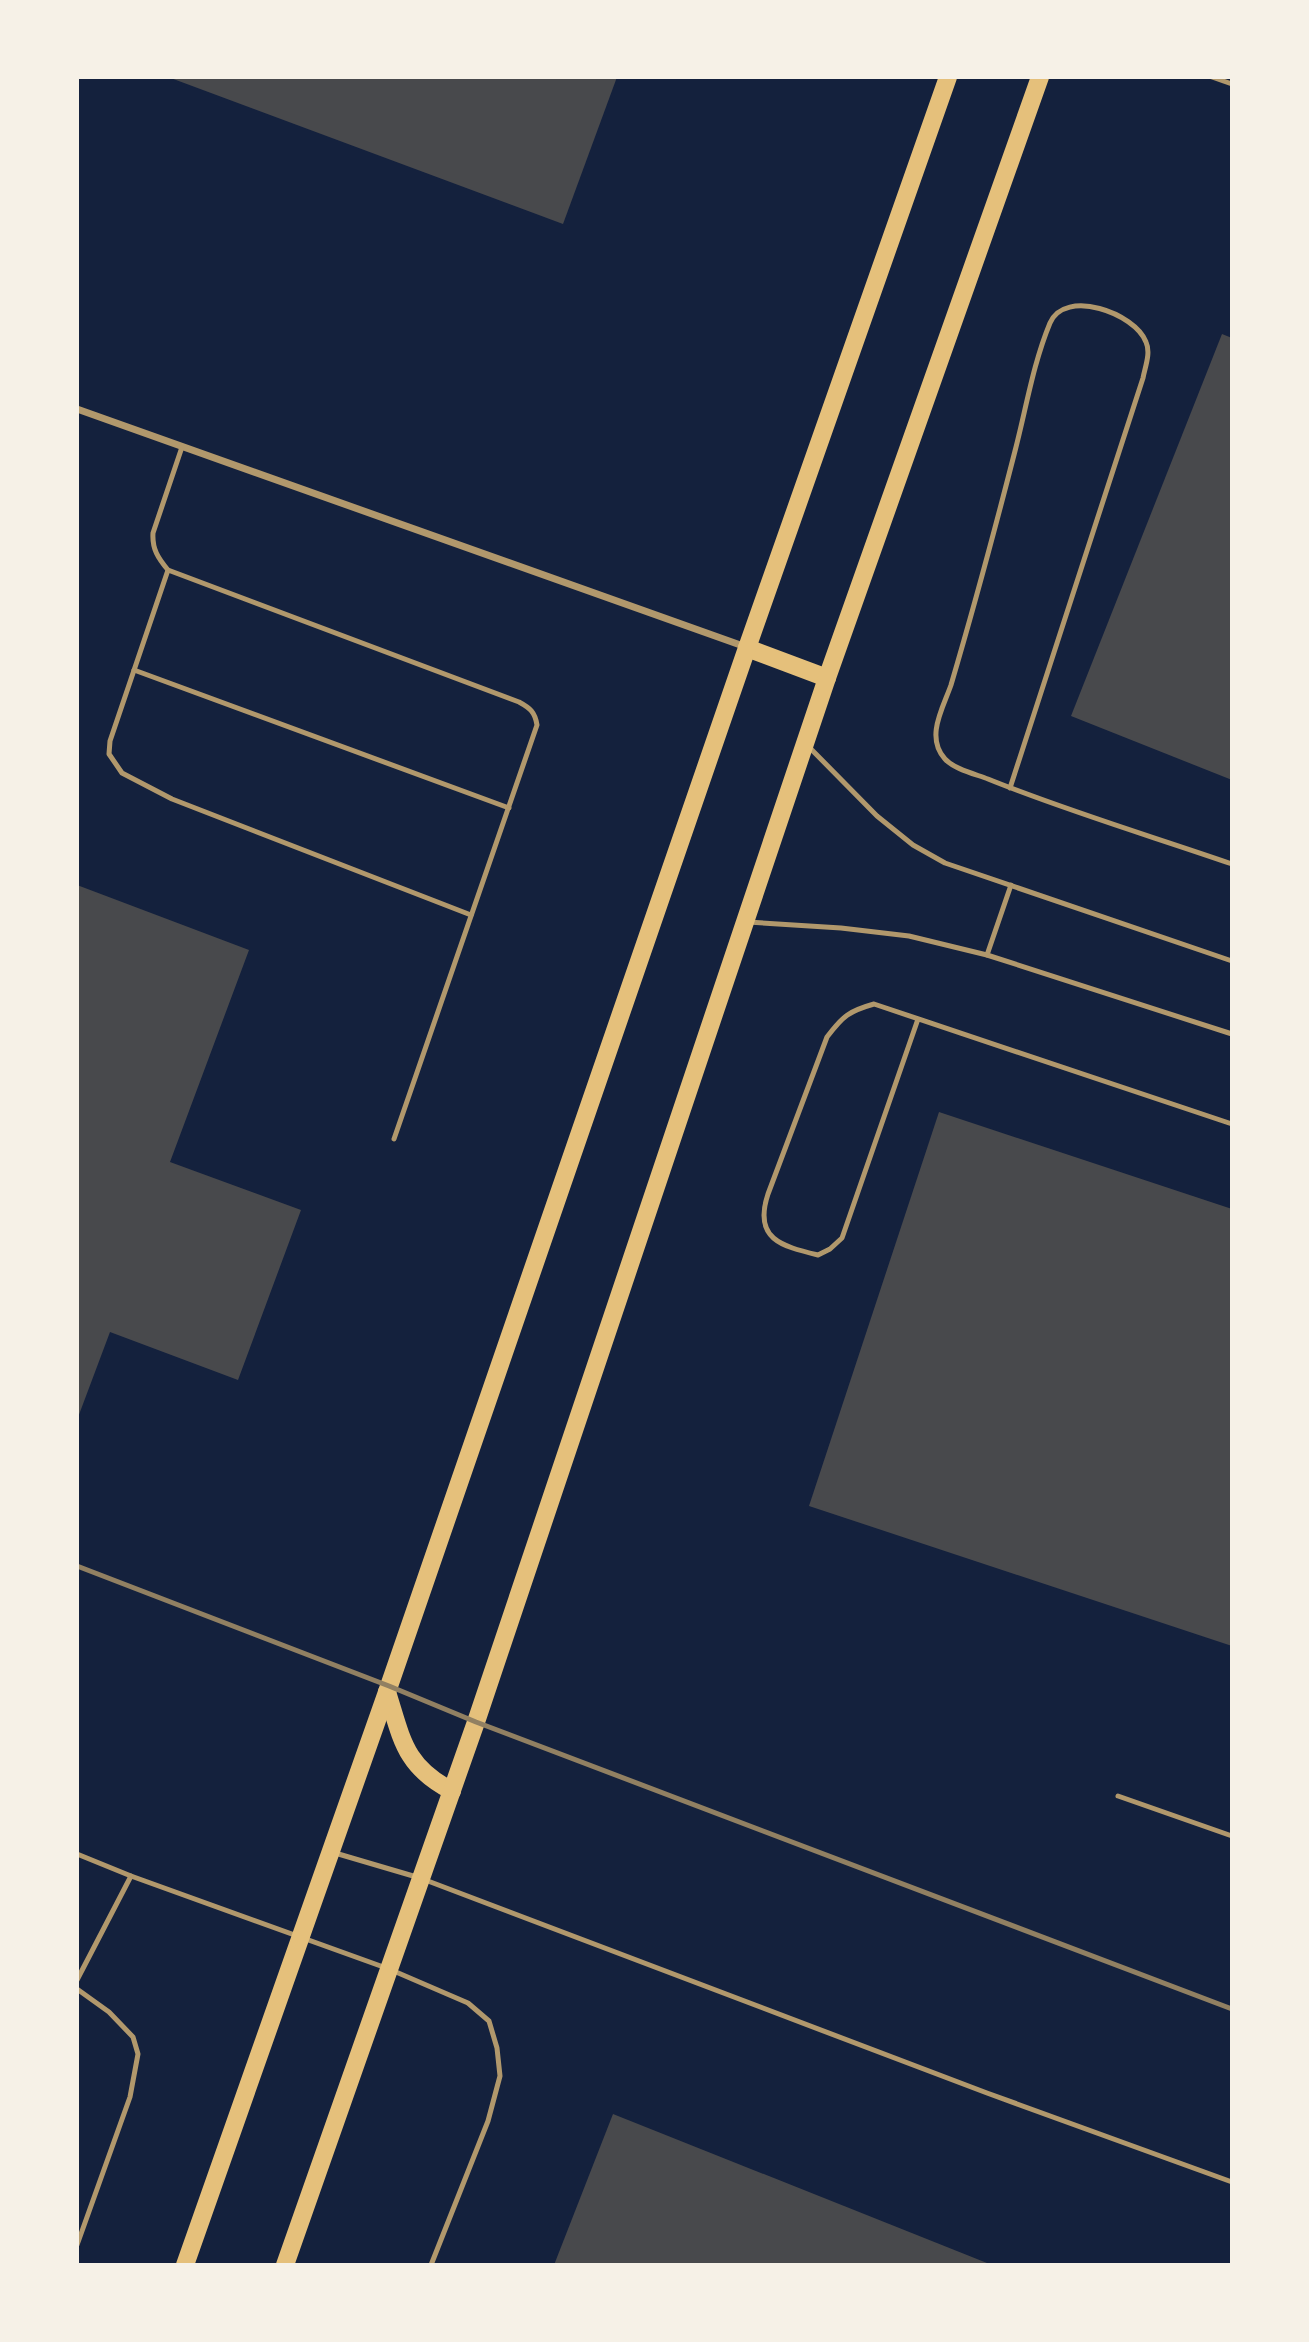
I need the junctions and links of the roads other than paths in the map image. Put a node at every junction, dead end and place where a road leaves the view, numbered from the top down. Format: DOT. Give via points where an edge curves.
graph roads {
  1 [pos="948,77"];
  2 [pos="1040,77"];
  3 [pos="1212,77"];
  4 [pos="1232,84"];
  5 [pos="77,410"];
  6 [pos="182,447"];
  7 [pos="168,570"];
  8 [pos="747,648"];
  9 [pos="134,670"];
  10 [pos="827,678"];
  11 [pos="805,743"];
  12 [pos="1010,788"];
  13 [pos="509,808"];
  14 [pos="1232,864"];
  15 [pos="1011,885"];
  16 [pos="471,915"];
  17 [pos="745,922"];
  18 [pos="987,955"];
  19 [pos="1232,961"];
  20 [pos="918,1019"];
  21 [pos="1232,1034"];
  22 [pos="1232,1124"];
  23 [pos="394,1139"];
  24 [pos="387,1692"];
  25 [pos="452,1791"];
  26 [pos="1118,1796"];
  27 [pos="1232,1836"];
  28 [pos="330,1851"];
  29 [pos="77,1854"];
  30 [pos="131,1876"];
  31 [pos="420,1878"];
  32 [pos="299,1938"];
  33 [pos="389,1969"];
  34 [pos="77,1980"];
  35 [pos="77,1989"];
  36 [pos="1232,2182"];
  37 [pos="77,2245"];
  38 [pos="185,2265"];
  39 [pos="285,2265"];
  40 [pos="431,2265"];
  1 -- 8 [label="main road"];
  2 -- 10 [label="main road"];
  3 -- 4 [label="lane"];
  5 -- 6 [label="street"];
  6 -- 7 [label="lane" via="153,533 156,554"];
  6 -- 8 [label="street"];
  7 -- 9 [label="lane"];
  7 -- 13 [label="lane" via="530,708 537,725"];
  8 -- 10 [label="main road"];
  8 -- 24 [label="main road"];
  9 -- 13 [label="lane"];
  9 -- 16 [label="lane" via="110,741 109,754 122,773 172,799"];
  10 -- 11 [label="main road"];
  11 -- 15 [label="lane" via="877,816 913,845 945,863"];
  11 -- 17 [label="main road"];
  12 -- 12 [label="lane" via="947,762 939,751 936,724 975,607 1051,320 1067,307 1111,311 1146,340 1143,378"];
  12 -- 14 [label="lane"];
  13 -- 16 [label="lane"];
  15 -- 18 [label="lane"];
  15 -- 19 [label="lane"];
  16 -- 23 [label="lane"];
  17 -- 18 [label="lane" via="909,936"];
  17 -- 25 [label="main road"];
  18 -- 21 [label="lane"];
  20 -- 20 [label="lane" via="874,1004 841,1018 827,1037 762,1213 767,1231 781,1244 818,1255 842,1238"];
  20 -- 22 [label="lane"];
  24 -- 25 [label="main road" via="406,1750 428,1778"];
  24 -- 28 [label="main road"];
  25 -- 31 [label="main road"];
  26 -- 27 [label="lane"];
  28 -- 31 [label="lane"];
  28 -- 32 [label="main road"];
  29 -- 30 [label="lane"];
  30 -- 32 [label="lane"];
  30 -- 34 [label="lane"];
  31 -- 33 [label="main road"];
  31 -- 36 [label="lane"];
  32 -- 33 [label="lane"];
  32 -- 38 [label="main road"];
  33 -- 39 [label="main road"];
  33 -- 40 [label="lane" via="468,2003 489,2021 497,2048 500,2076 488,2121"];
  35 -- 37 [label="lane" via="133,2037 138,2054 130,2096"];
}
